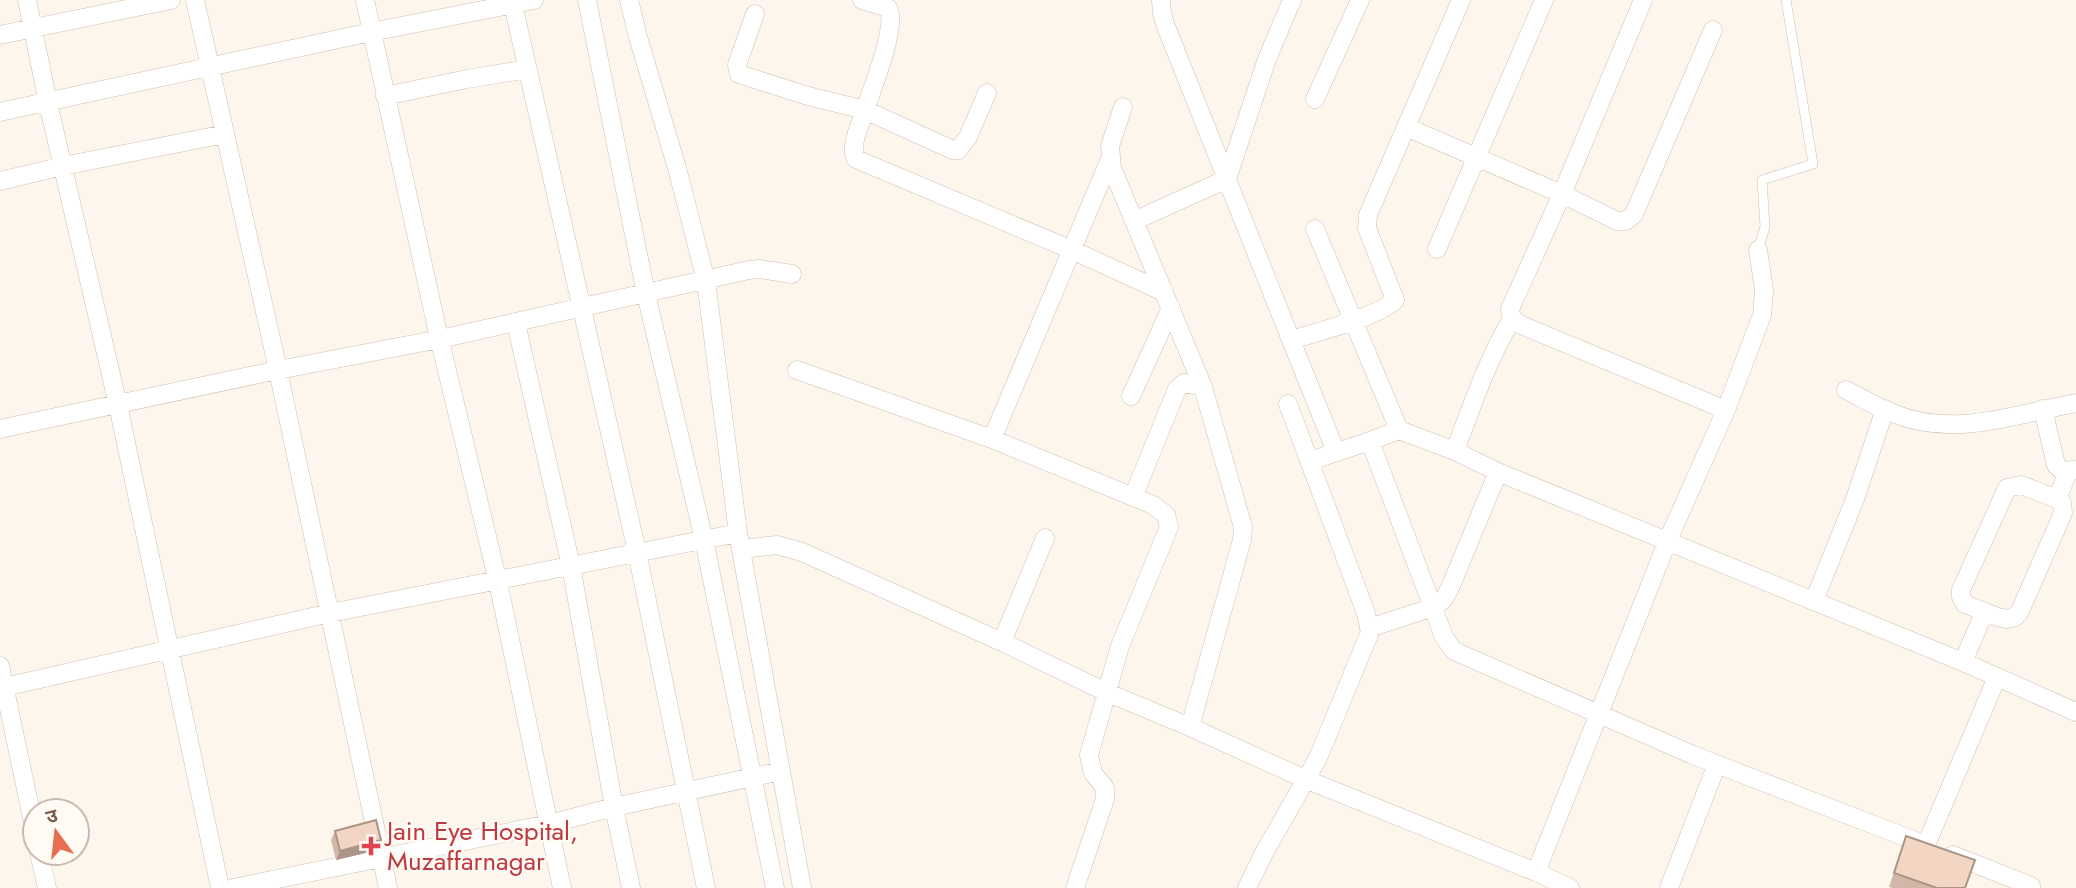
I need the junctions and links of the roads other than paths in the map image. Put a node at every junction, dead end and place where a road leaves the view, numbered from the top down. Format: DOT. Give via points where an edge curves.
graph roads {
  1 [pos="27,0"];
  2 [pos="171,0"];
  3 [pos="195,0"];
  4 [pos="365,0"];
  5 [pos="534,0"];
  6 [pos="587,0"];
  7 [pos="629,0"];
  8 [pos="862,0"];
  9 [pos="1161,0"];
  10 [pos="1292,0"];
  11 [pos="1360,0"];
  12 [pos="1461,0"];
  13 [pos="1544,0"];
  14 [pos="1643,0"];
  15 [pos="1786,0"];
  16 [pos="513,2"];
  17 [pos="755,14"];
  18 [pos="33,27"];
  19 [pos="1713,30"];
  20 [pos="371,32"];
  21 [pos="0,35"];
  22 [pos="210,67"];
  23 [pos="528,69"];
  24 [pos="986,93"];
  25 [pos="386,96"];
  26 [pos="1315,99"];
  27 [pos="48,103"];
  28 [pos="1123,107"];
  29 [pos="865,110"];
  30 [pos="0,112"];
  31 [pos="1406,128"];
  32 [pos="225,134"];
  33 [pos="1476,158"];
  34 [pos="1110,159"];
  35 [pos="63,166"];
  36 [pos="1227,179"];
  37 [pos="0,181"];
  38 [pos="1562,194"];
  39 [pos="1136,220"];
  40 [pos="1315,229"];
  41 [pos="1437,249"];
  42 [pos="1072,250"];
  43 [pos="1758,250"];
  44 [pos="792,274"];
  45 [pos="706,281"];
  46 [pos="646,293"];
  47 [pos="1168,300"];
  48 [pos="583,308"];
  49 [pos="1512,319"];
  50 [pos="1353,321"];
  51 [pos="516,323"];
  52 [pos="440,339"];
  53 [pos="1291,340"];
  54 [pos="278,370"];
  55 [pos="797,370"];
  56 [pos="1203,387"];
  57 [pos="1846,390"];
  58 [pos="1131,396"];
  59 [pos="2076,402"];
  60 [pos="1288,404"];
  61 [pos="118,405"];
  62 [pos="1885,409"];
  63 [pos="2043,409"];
  64 [pos="1726,410"];
  65 [pos="0,429"];
  66 [pos="1399,430"];
  67 [pos="992,439"];
  68 [pos="1370,441"];
  69 [pos="1455,451"];
  70 [pos="1336,452"];
  71 [pos="1310,461"];
  72 [pos="2072,471"];
  73 [pos="1498,472"];
  74 [pos="1133,497"];
  75 [pos="2057,499"];
  76 [pos="1045,538"];
  77 [pos="704,540"];
  78 [pos="1668,540"];
  79 [pos="740,541"];
  80 [pos="637,552"];
  81 [pos="571,566"];
  82 [pos="498,582"];
  83 [pos="1814,601"];
  84 [pos="1434,607"];
  85 [pos="1984,612"];
  86 [pos="330,613"];
  87 [pos="1369,628"];
  88 [pos="1002,642"];
  89 [pos="169,652"];
  90 [pos="1963,662"];
  91 [pos="0,666"];
  92 [pos="1997,677"];
  93 [pos="2,687"];
  94 [pos="1107,692"];
  95 [pos="2076,712"];
  96 [pos="1601,713"];
  97 [pos="1189,727"];
  98 [pos="1717,764"];
  99 [pos="781,771"];
  100 [pos="753,777"];
  101 [pos="1305,779"];
  102 [pos="686,792"];
  103 [pos="27,797"];
  104 [pos="614,807"];
  105 [pos="549,824"];
  106 [pos="1926,845"];
  107 [pos="382,856"];
  108 [pos="42,867"];
  109 [pos="1536,872"];
  110 [pos="2031,886"];
  111 [pos="1568,887"];
  112 [pos="47,888"];
  113 [pos="220,888"];
  114 [pos="233,888"];
  115 [pos="388,888"];
  116 [pos="562,888"];
  117 [pos="631,888"];
  118 [pos="706,888"];
  119 [pos="775,888"];
  120 [pos="802,888"];
  121 [pos="1075,888"];
  122 [pos="1247,888"];
  123 [pos="1669,888"];
  1 -- 18 [label="street"];
  2 -- 18 [label="street"];
  3 -- 22 [label="street"];
  4 -- 20 [label="street"];
  5 -- 16 [label="street"];
  6 -- 46 [label="street"];
  7 -- 45 [label="street"];
  8 -- 29 [label="street" via="891,13"];
  9 -- 36 [label="street" via="1166,24"];
  10 -- 36 [label="street"];
  11 -- 26 [label="street"];
  12 -- 31 [label="street"];
  13 -- 33 [label="street"];
  14 -- 38 [label="street"];
  15 -- 43 [label="lane" via="1813,164 1762,180 1765,227"];
  16 -- 20 [label="street"];
  16 -- 23 [label="street"];
  17 -- 29 [label="street" via="737,65 739,74"];
  18 -- 21 [label="street"];
  18 -- 27 [label="street"];
  19 -- 38 [label="street" via="1630,219 1617,221"];
  20 -- 22 [label="street"];
  20 -- 25 [label="street"];
  22 -- 27 [label="street"];
  22 -- 32 [label="street"];
  23 -- 25 [label="street"];
  23 -- 48 [label="street"];
  24 -- 29 [label="street" via="962,148 956,150"];
  25 -- 52 [label="street"];
  27 -- 30 [label="street"];
  27 -- 35 [label="street"];
  28 -- 34 [label="street"];
  29 -- 42 [label="street" via="854,146 856,159"];
  31 -- 33 [label="street"];
  31 -- 50 [label="street" via="1367,222 1395,300"];
  32 -- 35 [label="street"];
  32 -- 54 [label="street"];
  33 -- 38 [label="street"];
  33 -- 41 [label="street"];
  34 -- 39 [label="street"];
  34 -- 42 [label="street"];
  35 -- 37 [label="street"];
  35 -- 61 [label="street"];
  36 -- 39 [label="street"];
  36 -- 53 [label="street"];
  38 -- 49 [label="street" via="1510,309"];
  39 -- 47 [label="street"];
  40 -- 50 [label="street"];
  42 -- 47 [label="street"];
  42 -- 67 [label="street"];
  43 -- 64 [label="street" via="1764,304"];
  44 -- 45 [label="street" via="759,269"];
  45 -- 46 [label="street"];
  45 -- 79 [label="street"];
  46 -- 48 [label="street"];
  46 -- 77 [label="street"];
  47 -- 56 [label="street"];
  47 -- 58 [label="street"];
  48 -- 51 [label="street"];
  48 -- 80 [label="street"];
  49 -- 64 [label="street"];
  49 -- 69 [label="street" via="1485,371"];
  50 -- 53 [label="street"];
  50 -- 66 [label="street"];
  51 -- 52 [label="street"];
  51 -- 81 [label="street"];
  52 -- 54 [label="street"];
  52 -- 82 [label="street"];
  53 -- 70 [label="street"];
  54 -- 61 [label="street"];
  54 -- 86 [label="street"];
  55 -- 67 [label="street"];
  56 -- 74 [label="street" via="1184,383 1177,389"];
  56 -- 97 [label="street" via="1243,527"];
  57 -- 62 [label="street"];
  59 -- 63 [label="street"];
  60 -- 71 [label="street"];
  61 -- 65 [label="street"];
  61 -- 89 [label="street"];
  62 -- 63 [label="street" via="1958,426"];
  62 -- 83 [label="street"];
  63 -- 72 [label="street" via="2056,465"];
  64 -- 78 [label="street"];
  66 -- 68 [label="street"];
  66 -- 69 [label="street"];
  67 -- 74 [label="street"];
  68 -- 70 [label="street"];
  68 -- 84 [label="street"];
  69 -- 73 [label="street"];
  70 -- 71 [label="street"];
  71 -- 87 [label="street"];
  72 -- 75 [label="street"];
  73 -- 78 [label="street"];
  73 -- 84 [label="street" via="1450,588"];
  74 -- 94 [label="street" via="1162,510 1169,527 1120,646"];
  75 -- 85 [label="street" via="2063,513 2020,611 2007,619"];
  75 -- 85 [label="street" via="2021,485 2002,494 1961,590 1965,604"];
  76 -- 88 [label="street"];
  77 -- 79 [label="street"];
  77 -- 80 [label="street"];
  77 -- 100 [label="street"];
  78 -- 83 [label="street"];
  78 -- 96 [label="street"];
  79 -- 88 [label="street" via="802,552"];
  79 -- 99 [label="street"];
  80 -- 81 [label="street"];
  80 -- 102 [label="street"];
  81 -- 82 [label="street"];
  81 -- 104 [label="street"];
  82 -- 86 [label="street"];
  82 -- 105 [label="street"];
  83 -- 90 [label="street"];
  84 -- 87 [label="street"];
  84 -- 96 [label="street" via="1454,651"];
  85 -- 90 [label="street"];
  86 -- 89 [label="street"];
  86 -- 107 [label="street"];
  87 -- 101 [label="street" via="1318,758"];
  88 -- 94 [label="street"];
  89 -- 93 [label="street"];
  89 -- 113 [label="street"];
  90 -- 92 [label="street"];
  91 -- 93 [label="street"];
  92 -- 95 [label="street"];
  92 -- 106 [label="street"];
  93 -- 103 [label="street"];
  94 -- 97 [label="street"];
  94 -- 121 [label="street" via="1089,761 1105,788 1105,799"];
  96 -- 98 [label="street"];
  96 -- 109 [label="street"];
  97 -- 101 [label="street"];
  98 -- 106 [label="street"];
  98 -- 123 [label="street"];
  99 -- 100 [label="street"];
  99 -- 120 [label="street"];
  100 -- 102 [label="street"];
  100 -- 119 [label="street"];
  101 -- 109 [label="street"];
  101 -- 122 [label="street"];
  102 -- 104 [label="street"];
  102 -- 118 [label="street"];
  104 -- 105 [label="street"];
  104 -- 117 [label="street"];
  105 -- 107 [label="street"];
  105 -- 116 [label="street"];
  106 -- 110 [label="street"];
  107 -- 114 [label="street"];
  107 -- 115 [label="street"];
  108 -- 112 [label="street"];
  109 -- 111 [label="street"];
}
